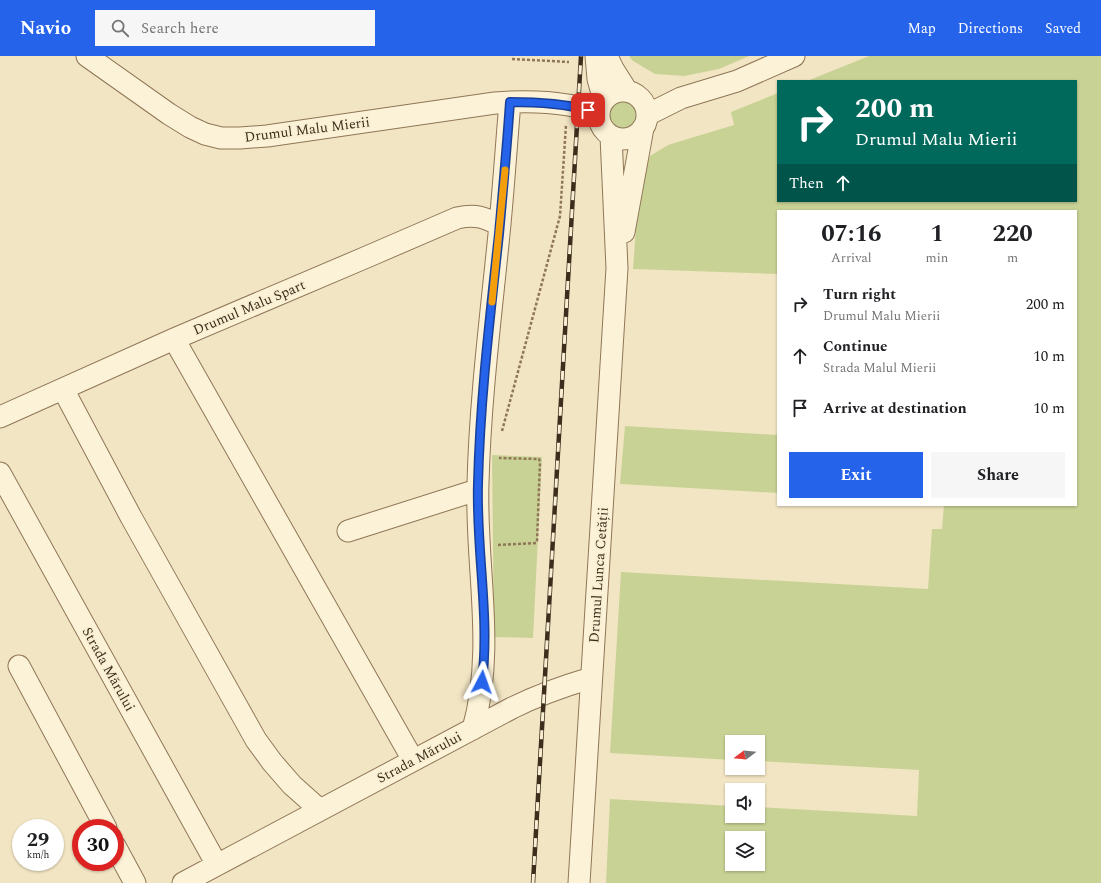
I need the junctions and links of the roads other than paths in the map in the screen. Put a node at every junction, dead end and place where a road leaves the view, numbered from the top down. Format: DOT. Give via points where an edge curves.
graph roads {
  1 [pos="87,56"];
  2 [pos="596,56"];
  3 [pos="607,56"];
  4 [pos="794,56"];
  5 [pos="510,102"];
  6 [pos="602,106"];
  7 [pos="640,109"];
  8 [pos="611,136"];
  9 [pos="500,225"];
  10 [pos="617,268"];
  11 [pos="174,339"];
  12 [pos="63,388"];
  13 [pos="0,417"];
  14 [pos="0,473"];
  15 [pos="477,490"];
  16 [pos="348,531"];
  17 [pos="18,666"];
  18 [pos="591,678"];
  19 [pos="473,729"];
  20 [pos="413,760"];
  21 [pos="320,810"];
  22 [pos="101,819"];
  23 [pos="124,863"];
  24 [pos="218,865"];
  25 [pos="135,883"];
  26 [pos="183,883"];
  27 [pos="579,883"];
  1 -- 5 [label="street, Drumul Malu Mierii" via="168,114 205,134 221,138 267,136"];
  2 -- 6 [label="street"];
  3 -- 7 [label="street"];
  4 -- 7 [label="street" via="737,81"];
  5 -- 6 [label="street, Drumul Malu Mierii"];
  5 -- 9 [label="street, Strada Mărului"];
  6 -- 7 [label="street" via="609,96 620,91"];
  6 -- 8 [label="street" via="599,118 601,125"];
  7 -- 8 [label="street" via="638,134 625,139"];
  7 -- 10 [label="street, Drumul Lunca Cetății"];
  8 -- 10 [label="street, Drumul Lunca Cetății"];
  9 -- 11 [label="street, Drumul Malu Spart" via="476,216 457,218"];
  9 -- 15 [label="street, Strada Mărului" via="484,374"];
  10 -- 18 [label="street, Drumul Lunca Cetății"];
  11 -- 12 [label="street, Drumul Malu Spart"];
  11 -- 20 [label="street"];
  12 -- 13 [label="street, Drumul Malu Spart"];
  12 -- 21 [label="street" via="131,517 256,740 292,784"];
  14 -- 24 [label="street, Strada Mărului"];
  15 -- 16 [label="street"];
  15 -- 19 [label="street, Strada Mărului" via="484,671"];
  17 -- 22 [label="street"];
  18 -- 19 [label="street, Strada Mărului" via="543,694"];
  18 -- 27 [label="street, Drumul Lunca Cetății"];
  19 -- 20 [label="street, Strada Mărului"];
  20 -- 21 [label="street, Strada Mărului"];
  21 -- 24 [label="street, Strada Mărului"];
  23 -- 25 [label="street"];
  24 -- 26 [label="street, Strada Mărului"];
}
